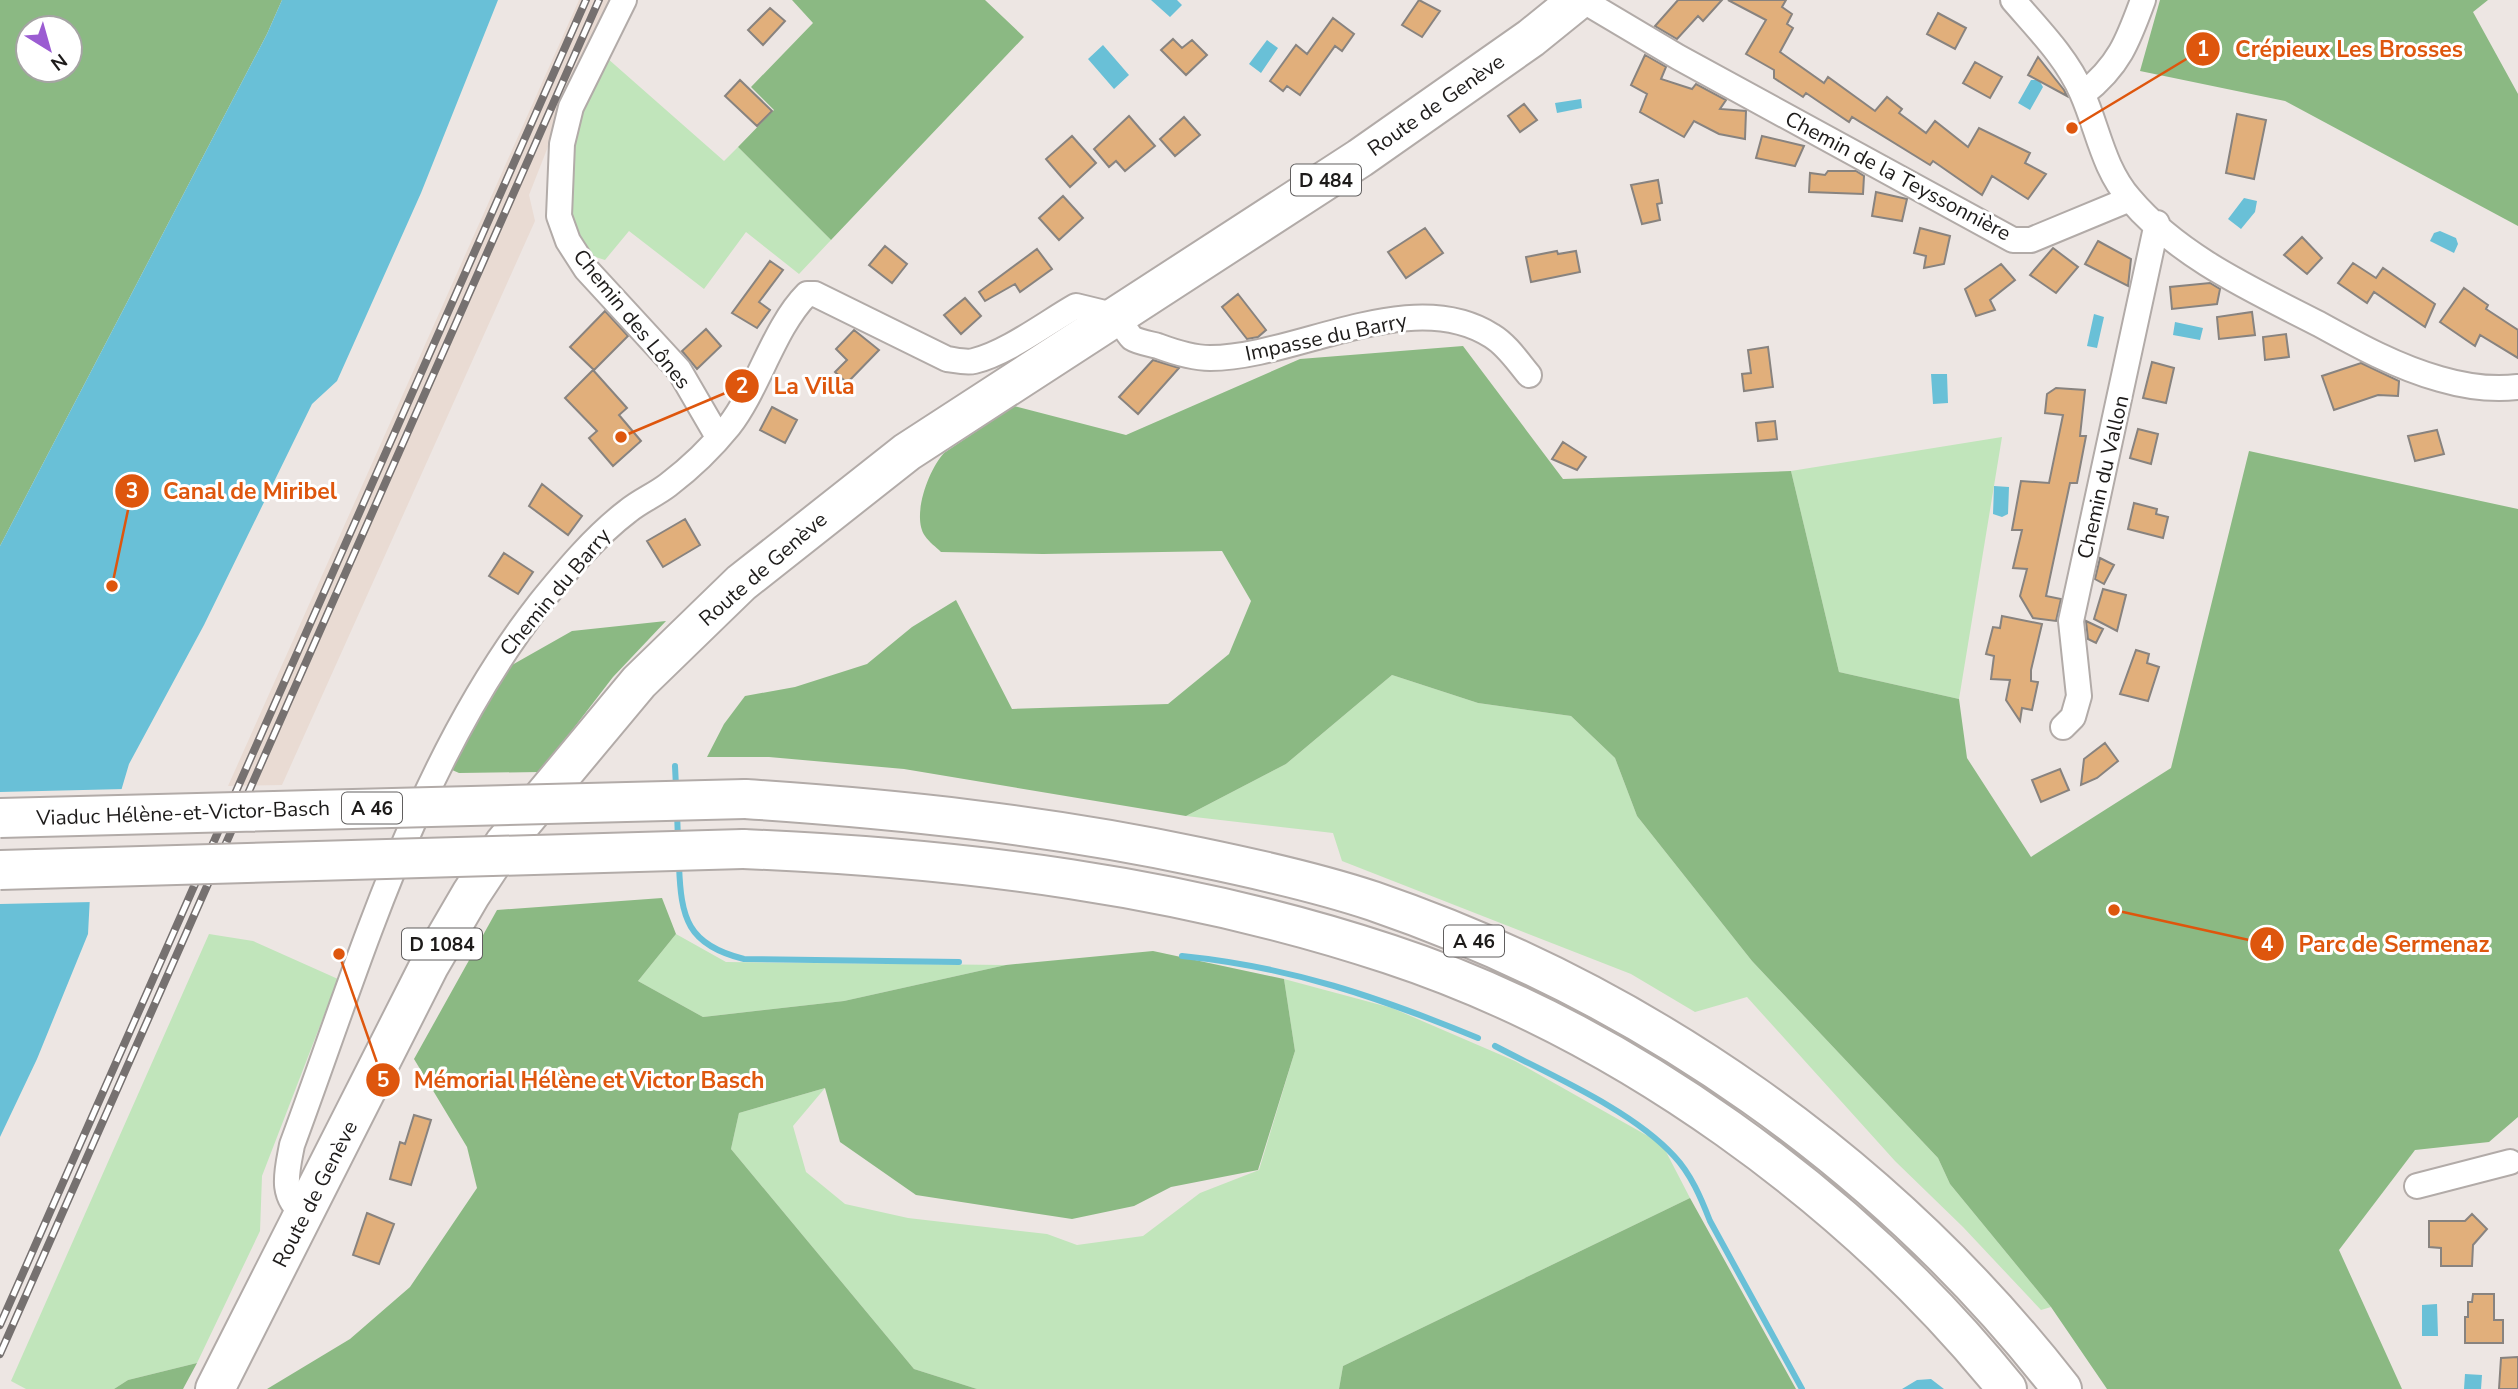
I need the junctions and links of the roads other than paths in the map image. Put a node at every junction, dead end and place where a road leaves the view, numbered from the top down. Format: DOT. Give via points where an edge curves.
graph roads {
  1 [pos="624,0"];
  2 [pos="1580,0"];
  3 [pos="2013,0"];
  4 [pos="2143,0"];
  5 [pos="2082,94"];
  6 [pos="2130,199"];
  7 [pos="2157,223"];
  8 [pos="1117,316"];
  9 [pos="1529,375"];
  10 [pos="2518,387"];
  11 [pos="718,437"];
  12 [pos="764,564"];
  13 [pos="2063,727"];
  14 [pos="0,818"];
  15 [pos="0,870"];
  16 [pos="2515,1166"];
  17 [pos="2417,1186"];
  18 [pos="305,1215"];
  19 [pos="215,1389"];
  20 [pos="2007,1389"];
  21 [pos="2062,1389"];
  1 -- 11 [label="street, Chemin des Lônes" via="571,107 562,144 559,216 586,269 679,370"];
  2 -- 6 [label="street, Chemin de la Teyssonnière" via="2013,240 2031,240"];
  2 -- 8 [label="main road, Route de Genève / D 484" via="1360,158"];
  3 -- 5 [label="street" via="2066,64"];
  4 -- 5 [label="street" via="2124,51"];
  5 -- 6 [label="street" via="2103,155"];
  6 -- 7 [label="street"];
  7 -- 10 [label="street" via="2221,274 2374,354 2439,379 2498,390"];
  7 -- 13 [label="street, Chemin du Vallon" via="2071,621 2078,695 2073,717"];
  8 -- 9 [label="street, Impasse du Barry" via="1132,338 1208,358 1422,317 1449,320 1494,337"];
  8 -- 11 [label="street, Chemin du Barry" via="1076,306 972,362 947,359 816,294 807,294 729,426"];
  8 -- 12 [label="main road, Route de Genève / D 484" via="907,453"];
  11 -- 18 [label="street, Chemin du Barry" via="667,485 627,511 594,541 496,661 454,734 384,895 292,1144 286,1193"];
  12 -- 18 [label="main road, Route de Genève / D 1084" via="639,682 504,844 429,966"];
  14 -- 21 [label="main road, Viaduc Hélène-et-Victor-Basch / A 46, bridge" via="745,799 993,821 1134,843 1265,871 1372,901 1494,948 1662,1034 1841,1162 1925,1237 2015,1328"];
  15 -- 20 [label="main road, A 46, bridge" via="743,849 1002,869 1157,894 1302,928 1392,955 1509,1003 1645,1075 1768,1158 1866,1239"];
  16 -- 17 [label="street"];
  18 -- 19 [label="main road, Route de Genève / D 1084"];
}
